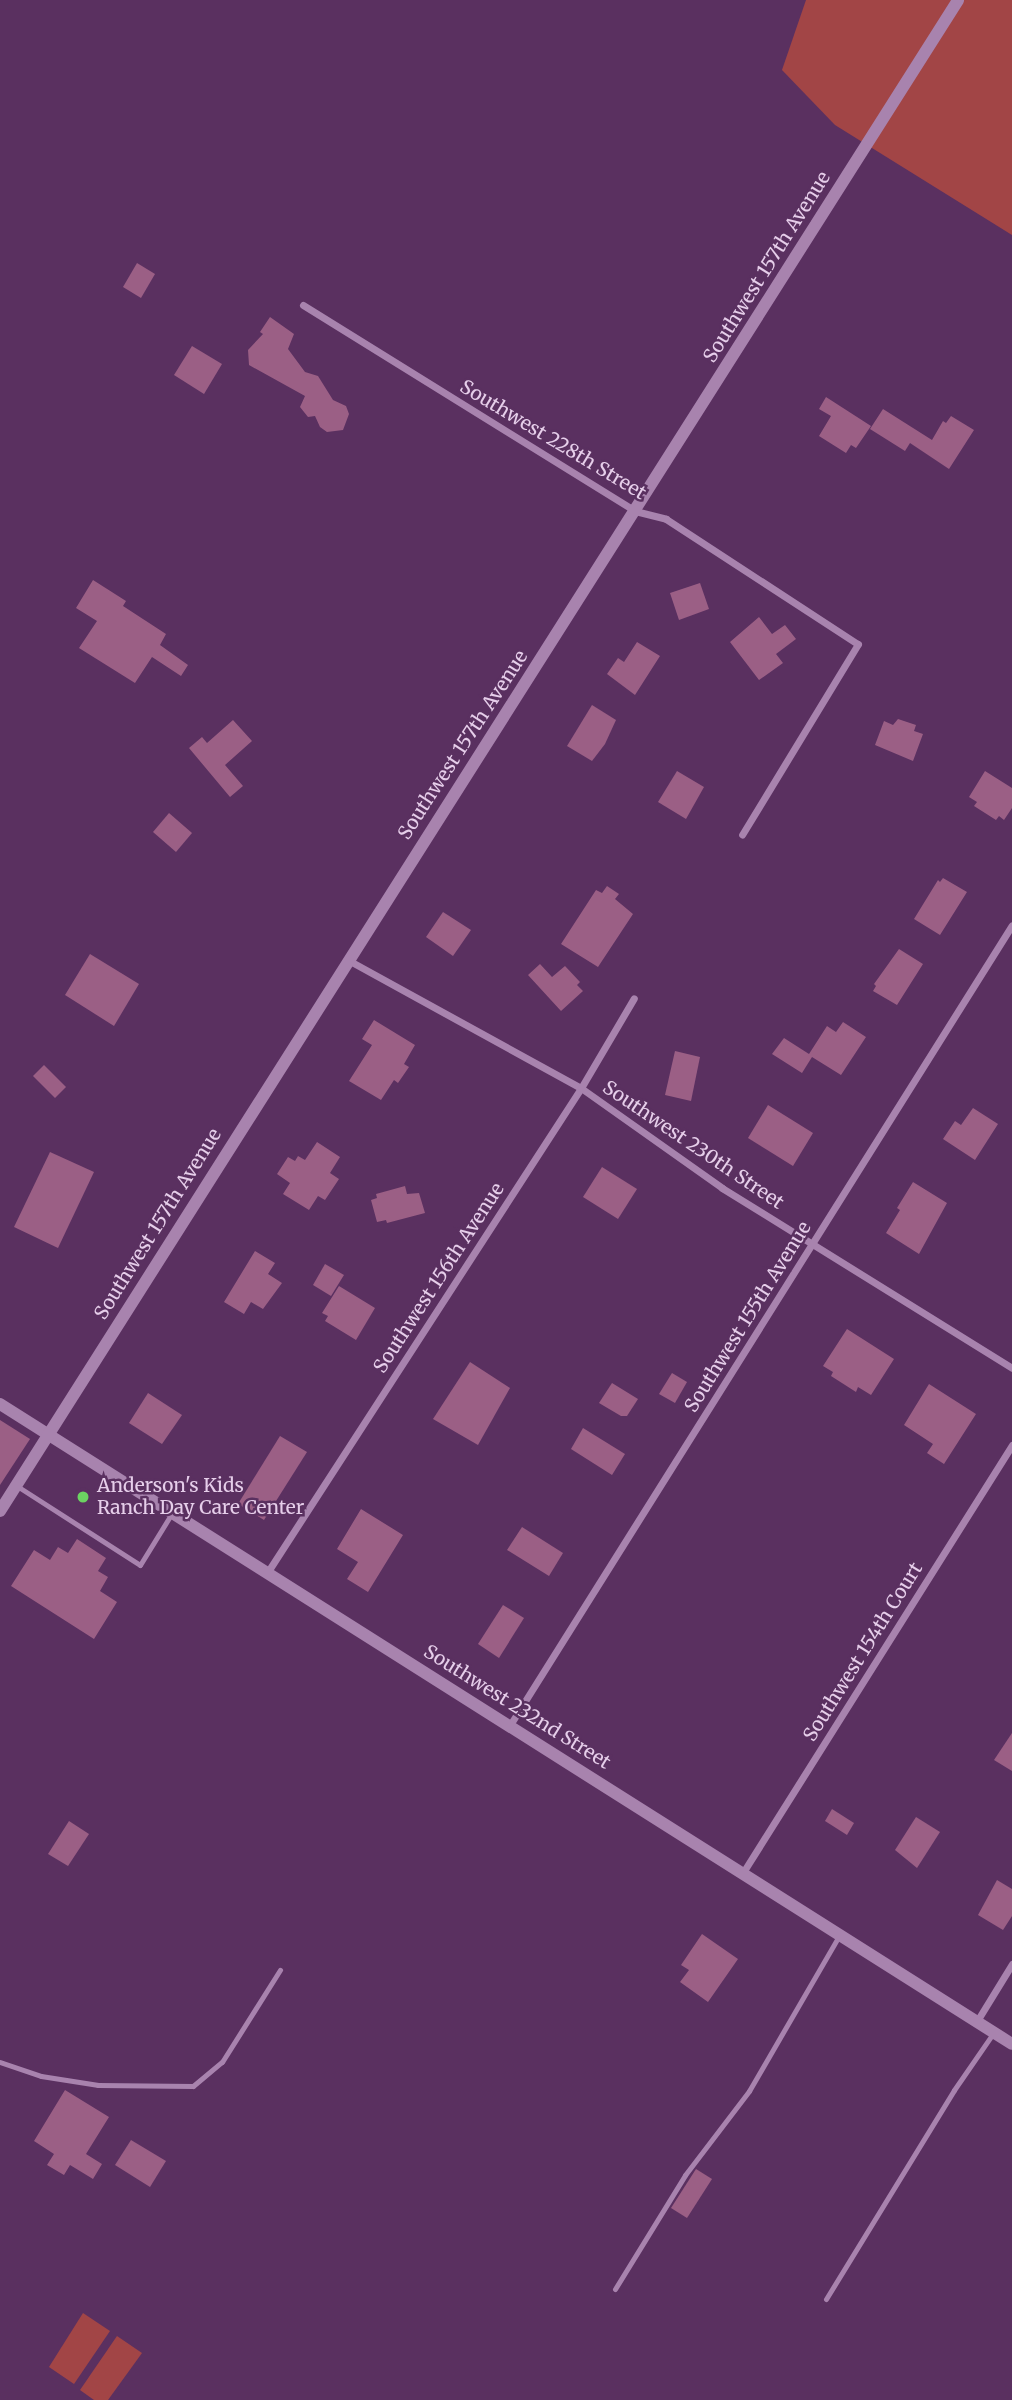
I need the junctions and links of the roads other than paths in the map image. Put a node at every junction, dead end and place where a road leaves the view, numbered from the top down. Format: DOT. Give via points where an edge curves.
graph roads {
  1 [pos="958,0"];
  2 [pos="303,304"];
  3 [pos="635,511"];
  4 [pos="743,835"];
  5 [pos="1012,925"];
  6 [pos="348,960"];
  7 [pos="634,998"];
  8 [pos="581,1088"];
  9 [pos="814,1243"];
  10 [pos="1012,1368"];
  11 [pos="0,1404"];
  12 [pos="47,1435"];
  13 [pos="1012,1445"];
  14 [pos="16,1485"];
  15 [pos="0,1511"];
  16 [pos="172,1513"];
  17 [pos="267,1573"];
  18 [pos="510,1725"];
  19 [pos="741,1875"];
  20 [pos="839,1936"];
  21 [pos="1012,1964"];
  22 [pos="280,1970"];
  23 [pos="977,2021"];
  24 [pos="993,2032"];
  25 [pos="1012,2044"];
  26 [pos="0,2062"];
  27 [pos="615,2289"];
  28 [pos="825,2299"];
  1 -- 3 [label="street, Southwest 157th Avenue"];
  2 -- 3 [label="street, Southwest 228th Street"];
  3 -- 4 [label="street, Southwest 228th Street" via="666,519 858,644"];
  3 -- 6 [label="street, Southwest 157th Avenue"];
  5 -- 9 [label="street, Southwest 155th Avenue"];
  6 -- 8 [label="street, Southwest 230th Street"];
  6 -- 12 [label="street, Southwest 157th Avenue"];
  7 -- 8 [label="street, Southwest 156th Avenue"];
  8 -- 9 [label="street, Southwest 230th Street" via="722,1188"];
  8 -- 17 [label="street, Southwest 156th Avenue"];
  9 -- 10 [label="street, Southwest 230th Street"];
  9 -- 18 [label="street, Southwest 155th Avenue"];
  11 -- 12 [label="street, Southwest 232nd Street"];
  12 -- 14 [label="street, Southwest 157th Avenue"];
  12 -- 16 [label="street, Southwest 232nd Street"];
  13 -- 19 [label="street, Southwest 154th Court"];
  14 -- 15 [label="street, Southwest 157th Avenue"];
  14 -- 16 [label="lane" via="140,1565"];
  16 -- 17 [label="street, Southwest 232nd Street"];
  17 -- 18 [label="street, Southwest 232nd Street"];
  18 -- 19 [label="street, Southwest 232nd Street"];
  19 -- 20 [label="street, Southwest 232nd Street"];
  20 -- 23 [label="street, Southwest 232nd Street"];
  20 -- 27 [label="lane" via="748,2091 685,2175"];
  21 -- 23 [label="street"];
  22 -- 26 [label="lane" via="222,2062 193,2086 98,2085 41,2076"];
  23 -- 24 [label="street, Southwest 232nd Street"];
  24 -- 25 [label="street, Southwest 232nd Street"];
  24 -- 28 [label="lane"];
}
